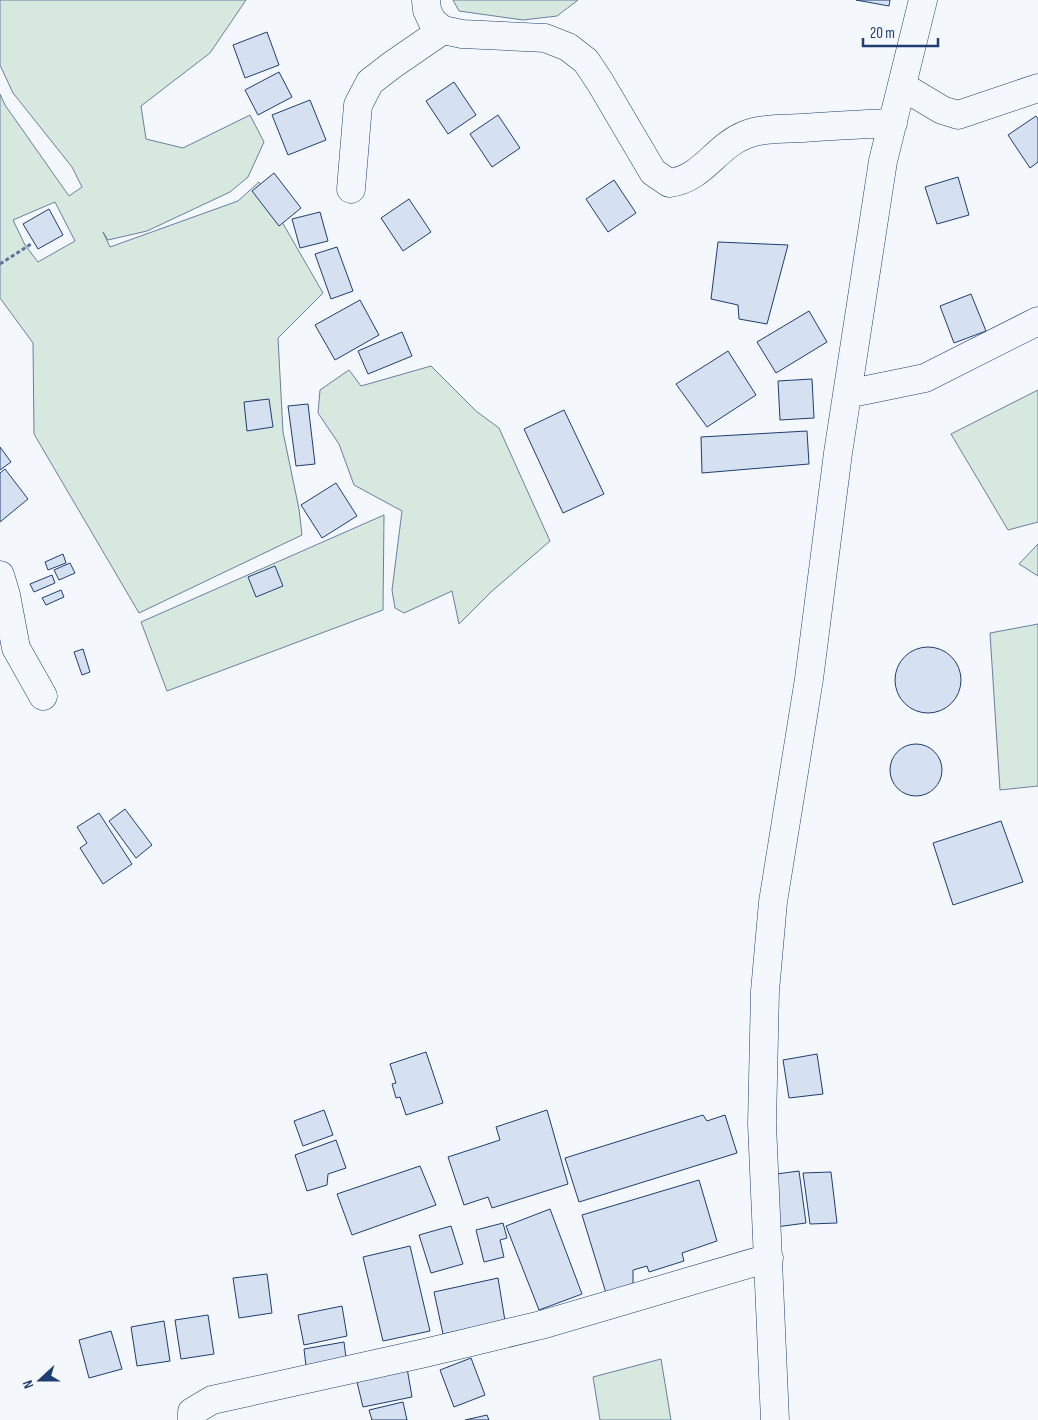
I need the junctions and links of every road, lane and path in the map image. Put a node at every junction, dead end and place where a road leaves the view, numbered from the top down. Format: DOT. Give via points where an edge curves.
graph roads {
  1 [pos="426,0"];
  2 [pos="923,0"];
  3 [pos="442,30"];
  4 [pos="902,86"];
  5 [pos="1038,88"];
  6 [pos="893,123"];
  7 [pos="351,189"];
  8 [pos="31,244"];
  9 [pos="0,264"];
  10 [pos="1038,321"];
  11 [pos="848,394"];
  12 [pos="0,575"];
  13 [pos="43,696"];
  14 [pos="769,1258"];
  15 [pos="192,1420"];
  16 [pos="775,1420"];
  1 -- 3 [label="street" via="432,21"];
  2 -- 4 [label="street"];
  3 -- 6 [label="street" via="545,38 568,47 586,61 653,172 669,183 682,182 694,175 734,140 746,134 770,129"];
  3 -- 7 [label="street" via="370,82 358,105"];
  4 -- 5 [label="street" via="942,110 958,115"];
  4 -- 6 [label="street"];
  6 -- 11 [label="street" via="883,161"];
  8 -- 9 [label="path"];
  10 -- 11 [label="street" via="925,378"];
  11 -- 14 [label="street" via="809,679 773,902 765,991 762,1124"];
  12 -- 13 [label="street" via="16,648"];
  14 -- 15 [label="street" via="540,1326 212,1400 192,1412"];
  14 -- 16 [label="street"];
}
